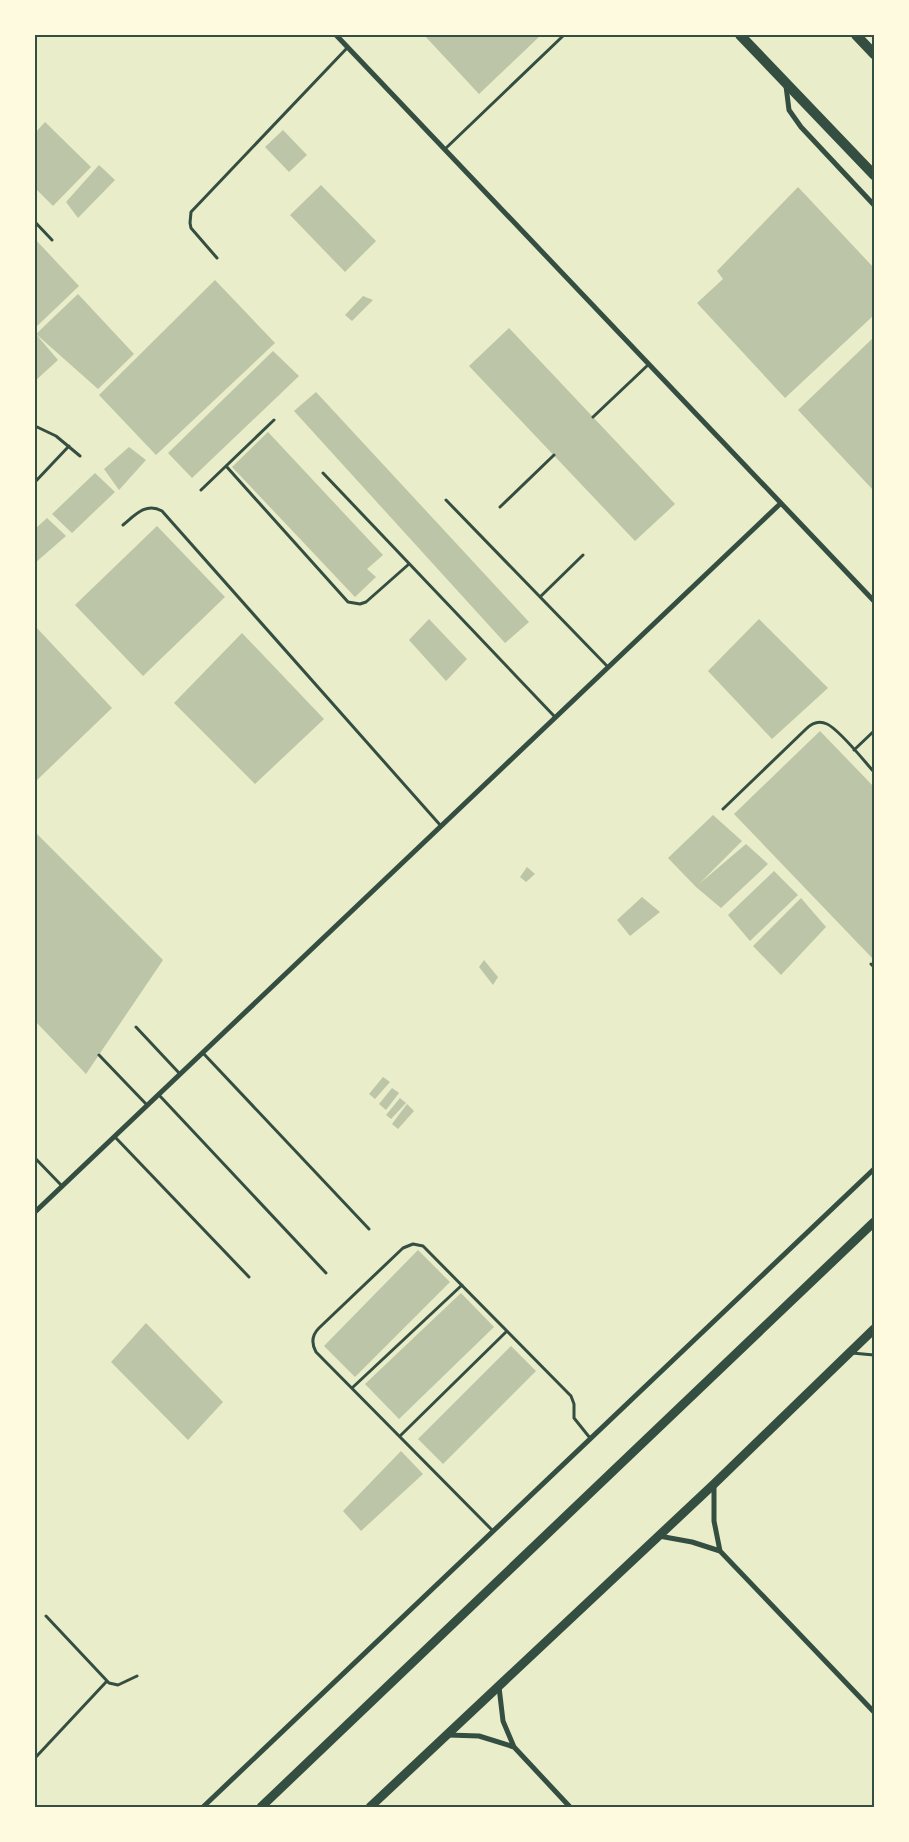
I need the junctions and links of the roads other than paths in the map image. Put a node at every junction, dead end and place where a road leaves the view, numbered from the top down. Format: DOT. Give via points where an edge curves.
graph roads {
  1 [pos="336,35"];
  2 [pos="564,35"];
  3 [pos="740,35"];
  4 [pos="856,35"];
  5 [pos="348,47"];
  6 [pos="874,54"];
  7 [pos="785,82"];
  8 [pos="444,149"];
  9 [pos="874,175"];
  10 [pos="874,205"];
  11 [pos="35,222"];
  12 [pos="52,240"];
  13 [pos="217,258"];
  14 [pos="649,364"];
  15 [pos="593,417"];
  16 [pos="274,420"];
  17 [pos="35,426"];
  18 [pos="69,446"];
  19 [pos="554,455"];
  20 [pos="80,456"];
  21 [pos="226,466"];
  22 [pos="323,473"];
  23 [pos="35,482"];
  24 [pos="201,490"];
  25 [pos="446,500"];
  26 [pos="781,503"];
  27 [pos="500,507"];
  28 [pos="123,525"];
  29 [pos="583,554"];
  30 [pos="409,564"];
  31 [pos="540,597"];
  32 [pos="874,601"];
  33 [pos="608,667"];
  34 [pos="555,718"];
  35 [pos="874,731"];
  36 [pos="854,750"];
  37 [pos="874,772"];
  38 [pos="723,809"];
  39 [pos="441,826"];
  40 [pos="136,1027"];
  41 [pos="202,1053"];
  42 [pos="100,1055"];
  43 [pos="180,1074"];
  44 [pos="159,1094"];
  45 [pos="147,1106"];
  46 [pos="114,1136"];
  47 [pos="35,1158"];
  48 [pos="874,1169"];
  49 [pos="62,1186"];
  50 [pos="36,1208"];
  51 [pos="874,1222"];
  52 [pos="369,1229"];
  53 [pos="326,1273"];
  54 [pos="249,1277"];
  55 [pos="462,1285"];
  56 [pos="874,1329"];
  57 [pos="507,1331"];
  58 [pos="849,1354"];
  59 [pos="874,1354"];
  60 [pos="352,1388"];
  61 [pos="400,1436"];
  62 [pos="590,1439"];
  63 [pos="714,1484"];
  64 [pos="493,1531"];
  65 [pos="659,1536"];
  66 [pos="720,1551"];
  67 [pos="46,1616"];
  68 [pos="137,1676"];
  69 [pos="107,1681"];
  70 [pos="500,1687"];
  71 [pos="874,1712"];
  72 [pos="447,1735"];
  73 [pos="514,1747"];
  74 [pos="35,1758"];
  75 [pos="204,1807"];
  76 [pos="261,1807"];
  77 [pos="370,1807"];
  78 [pos="570,1807"];
  1 -- 5 [label="street"];
  2 -- 8 [label="lane"];
  3 -- 7 [label="main road"];
  4 -- 6 [label="main road"];
  5 -- 8 [label="street"];
  5 -- 13 [label="lane" via="191,212 191,228"];
  7 -- 9 [label="main road"];
  7 -- 10 [label="street" via="789,110 801,127"];
  8 -- 14 [label="street"];
  11 -- 12 [label="lane"];
  14 -- 15 [label="lane"];
  14 -- 26 [label="street"];
  16 -- 21 [label="lane"];
  17 -- 18 [label="lane"];
  18 -- 20 [label="lane"];
  18 -- 23 [label="lane"];
  19 -- 27 [label="lane"];
  21 -- 24 [label="lane"];
  21 -- 30 [label="lane" via="348,602 366,602"];
  22 -- 30 [label="lane"];
  25 -- 31 [label="lane"];
  26 -- 32 [label="street"];
  26 -- 33 [label="street"];
  28 -- 39 [label="lane" via="148,508 158,508 166,514"];
  29 -- 31 [label="lane"];
  30 -- 34 [label="lane"];
  31 -- 33 [label="lane"];
  33 -- 34 [label="street"];
  34 -- 39 [label="street"];
  35 -- 36 [label="lane"];
  36 -- 37 [label="lane"];
  36 -- 38 [label="lane" via="828,724 810,725"];
  39 -- 41 [label="street"];
  40 -- 43 [label="lane"];
  41 -- 43 [label="street"];
  41 -- 52 [label="lane"];
  42 -- 45 [label="lane"];
  43 -- 44 [label="street"];
  44 -- 45 [label="street"];
  44 -- 53 [label="lane"];
  45 -- 46 [label="street"];
  46 -- 49 [label="street"];
  46 -- 54 [label="lane"];
  47 -- 49 [label="lane"];
  48 -- 62 [label="street"];
  49 -- 50 [label="street"];
  51 -- 76 [label="street"];
  55 -- 57 [label="lane"];
  55 -- 60 [label="lane"];
  55 -- 60 [label="lane" via="418,1244 408,1245 389,1262 313,1336 316,1352"];
  56 -- 58 [label="street"];
  57 -- 61 [label="lane"];
  57 -- 62 [label="lane" via="571,1396 574,1418"];
  58 -- 59 [label="lane"];
  58 -- 63 [label="street"];
  60 -- 61 [label="lane"];
  61 -- 64 [label="lane"];
  62 -- 64 [label="street"];
  63 -- 65 [label="street"];
  63 -- 66 [label="street" via="714,1521"];
  64 -- 75 [label="street"];
  65 -- 66 [label="street"];
  65 -- 70 [label="street"];
  66 -- 71 [label="street"];
  67 -- 69 [label="lane"];
  68 -- 69 [label="lane" via="118,1686"];
  69 -- 74 [label="lane"];
  70 -- 72 [label="street"];
  70 -- 73 [label="street" via="503,1721"];
  72 -- 73 [label="street" via="479,1736"];
  72 -- 77 [label="street"];
  73 -- 78 [label="street"];
}
